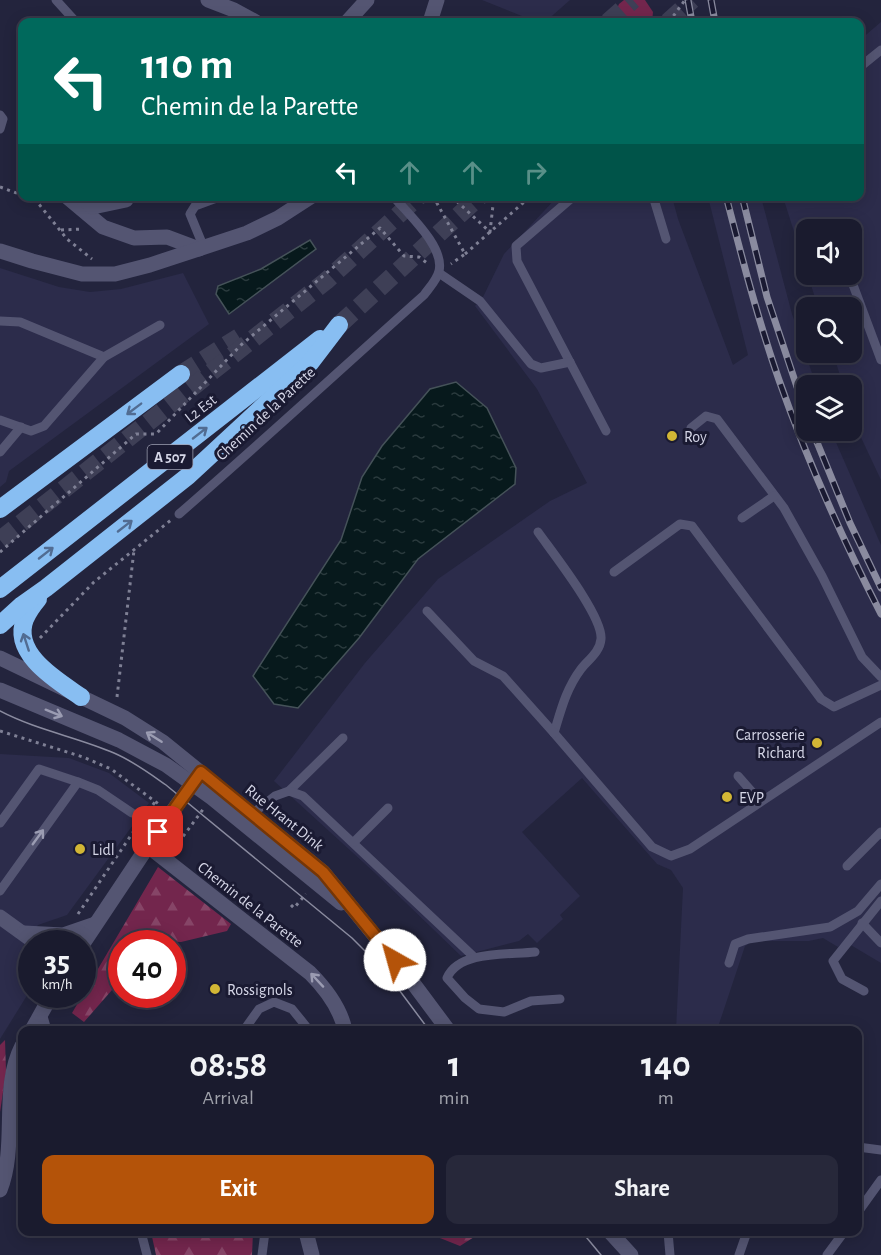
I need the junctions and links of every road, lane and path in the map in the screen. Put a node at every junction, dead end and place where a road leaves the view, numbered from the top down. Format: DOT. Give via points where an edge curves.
graph roads {
  1 [pos="56,0"];
  2 [pos="208,0"];
  3 [pos="367,0"];
  4 [pos="437,0"];
  5 [pos="685,0"];
  6 [pos="72,18"];
  7 [pos="249,18"];
  8 [pos="351,18"];
  9 [pos="431,18"];
  10 [pos="672,18"];
  11 [pos="881,50"];
  12 [pos="864,64"];
  13 [pos="0,115"];
  14 [pos="0,129"];
  15 [pos="0,187"];
  16 [pos="18,194"];
  17 [pos="35,201"];
  18 [pos="72,201"];
  19 [pos="85,201"];
  20 [pos="118,201"];
  21 [pos="208,201"];
  22 [pos="304,201"];
  23 [pos="397,201"];
  24 [pos="436,201"];
  25 [pos="456,201"];
  26 [pos="493,201"];
  27 [pos="525,201"];
  28 [pos="568,201"];
  29 [pos="655,201"];
  30 [pos="91,229"];
  31 [pos="61,230"];
  32 [pos="490,232"];
  33 [pos="666,239"];
  34 [pos="201,248"];
  35 [pos="0,251"];
  36 [pos="465,254"];
  37 [pos="439,273"];
  38 [pos="110,274"];
  39 [pos="853,285"];
  40 [pos="0,321"];
  41 [pos="160,325"];
  42 [pos="104,357"];
  43 [pos="881,360"];
  44 [pos="570,362"];
  45 [pos="181,374"];
  46 [pos="0,420"];
  47 [pos="21,428"];
  48 [pos="692,428"];
  49 [pos="606,431"];
  50 [pos="0,452"];
  51 [pos="774,496"];
  52 [pos="0,509"];
  53 [pos="179,514"];
  54 [pos="742,519"];
  55 [pos="538,532"];
  56 [pos="134,550"];
  57 [pos="0,552"];
  58 [pos="614,572"];
  59 [pos="46,588"];
  60 [pos="0,589"];
  61 [pos="427,611"];
  62 [pos="0,625"];
  63 [pos="34,643"];
  64 [pos="0,658"];
  65 [pos="881,677"];
  66 [pos="881,686"];
  67 [pos="0,690"];
  68 [pos="81,697"];
  69 [pos="115,714"];
  70 [pos="881,723"];
  71 [pos="0,731"];
  72 [pos="554,733"];
  73 [pos="343,738"];
  74 [pos="738,776"];
  75 [pos="197,777"];
  76 [pos="78,782"];
  77 [pos="289,791"];
  78 [pos="760,801"];
  79 [pos="388,808"];
  80 [pos="132,813"];
  81 [pos="252,814"];
  82 [pos="0,823"];
  83 [pos="192,824"];
  84 [pos="196,828"];
  85 [pos="881,832"];
  86 [pos="354,842"];
  87 [pos="148,846"];
  88 [pos="847,866"];
  89 [pos="2,884"];
  90 [pos="881,884"];
  91 [pos="881,901"];
  92 [pos="0,917"];
  93 [pos="365,922"];
  94 [pos="862,923"];
  95 [pos="96,924"];
  96 [pos="20,930"];
  97 [pos="66,930"];
  98 [pos="78,930"];
  99 [pos="92,930"];
  100 [pos="881,943"];
  101 [pos="535,952"];
  102 [pos="474,957"];
  103 [pos="729,963"];
  104 [pos="864,992"];
  105 [pos="560,999"];
  106 [pos="45,1008"];
  107 [pos="42,1014"];
  108 [pos="34,1026"];
  109 [pos="46,1026"];
  110 [pos="247,1026"];
  111 [pos="306,1026"];
  112 [pos="344,1026"];
  113 [pos="445,1026"];
  114 [pos="18,1059"];
  115 [pos="862,1148"];
  116 [pos="881,1150"];
  117 [pos="881,1180"];
  118 [pos="0,1190"];
  119 [pos="862,1206"];
  120 [pos="142,1236"];
  121 [pos="265,1236"];
  122 [pos="307,1236"];
  123 [pos="614,1236"];
  124 [pos="668,1236"];
  125 [pos="746,1236"];
  126 [pos="841,1236"];
  127 [pos="147,1255"];
  128 [pos="262,1255"];
  129 [pos="312,1255"];
  130 [pos="631,1255"];
  131 [pos="670,1255"];
  132 [pos="739,1255"];
  133 [pos="827,1255"];
  1 -- 6 [label="lane"];
  2 -- 7 [label="street"];
  3 -- 8 [label="street"];
  4 -- 9 [label="street"];
  5 -- 10 [label="path"];
  11 -- 12 [label="lane"];
  13 -- 14 [label="lane"];
  15 -- 16 [label="path"];
  17 -- 31 [label="path"];
  18 -- 34 [label="street" via="103,227 134,238 167,237"];
  19 -- 20 [label="street" via="93,207"];
  21 -- 34 [label="lane" via="195,206 190,214"];
  22 -- 34 [label="street" via="247,234"];
  23 -- 37 [label="lane" via="434,245 441,259"];
  24 -- 36 [label="path"];
  25 -- 32 [label="path"];
  26 -- 32 [label="path"];
  27 -- 32 [label="path"];
  28 -- 44 [label="lane" via="516,246 517,261"];
  29 -- 33 [label="lane"];
  30 -- 31 [label="path"];
  31 -- 38 [label="path"];
  32 -- 36 [label="path"];
  34 -- 38 [label="street"];
  35 -- 38 [label="street" via="82,274"];
  36 -- 37 [label="path"];
  37 -- 44 [label="lane" via="480,301 531,364 541,368"];
  37 -- 53 [label="lane, Chemin de la Parette" via="424,295"];
  37 -- 57 [label="path" via="419,257 404,256 380,228 241,345 156,434 136,434"];
  39 -- 43 [label="lane"];
  40 -- 42 [label="lane" via="20,322"];
  41 -- 42 [label="lane"];
  42 -- 47 [label="lane" via="44,426 31,431"];
  44 -- 49 [label="lane"];
  45 -- 52 [label="highway, one-way"];
  46 -- 47 [label="lane"];
  47 -- 50 [label="lane"];
  48 -- 51 [label="lane" via="706,416 717,419"];
  51 -- 54 [label="lane"];
  51 -- 65 [label="lane" via="822,576 862,657"];
  53 -- 56 [label="path"];
  55 -- 72 [label="lane" via="590,607 602,639 566,693"];
  56 -- 63 [label="path" via="94,582"];
  56 -- 69 [label="path"];
  58 -- 66 [label="lane" via="680,524 692,526 821,699 834,707"];
  59 -- 60 [label="highway, L2 Est / A 507" via="188,476 310,363 339,325"];
  59 -- 62 [label="highway"];
  68 -- 59 [label="highway, one-way" via="47,673 27,647 24,620"];
  61 -- 72 [label="lane" via="474,661 503,676"];
  64 -- 68 [label="street"];
  67 -- 75 [label="street, one-way"];
  68 -- 69 [label="street"];
  75 -- 69 [label="street, one-way" via="163,742"];
  70 -- 78 [label="lane"];
  71 -- 97 [label="path" via="83,757 111,770 155,802"];
  72 -- 78 [label="lane" via="652,847 671,856 690,849"];
  73 -- 77 [label="lane"];
  74 -- 78 [label="lane"];
  75 -- 81 [label="street, Rue Hrant Dink"];
  75 -- 87 [label="street"];
  75 -- 93 [label="street, Rue Hrant Dink"];
  76 -- 80 [label="lane" via="98,790"];
  76 -- 82 [label="lane" via="39,769"];
  89 -- 76 [label="lane, one-way"];
  77 -- 81 [label="lane" via="275,796"];
  77 -- 86 [label="lane" via="303,796"];
  79 -- 86 [label="lane"];
  81 -- 93 [label="street, Rue Hrant Dink" via="323,872"];
  83 -- 84 [label="path"];
  85 -- 88 [label="lane"];
  86 -- 102 [label="lane"];
  87 -- 95 [label="street"];
  112 -- 87 [label="street, Chemin de la Parette, one-way" via="330,996 310,973"];
  90 -- 103 [label="lane" via="858,911 830,927 748,939 735,944"];
  91 -- 94 [label="lane"];
  92 -- 96 [label="street"];
  93 -- 113 [label="street, Rue Hrant Dink"];
  94 -- 100 [label="lane"];
  94 -- 104 [label="lane" via="833,961 842,979"];
  95 -- 98 [label="street"];
  95 -- 99 [label="street"];
  101 -- 102 [label="lane"];
  102 -- 105 [label="lane" via="464,960 447,978 479,1009 504,1012 531,1001"];
  106 -- 107 [label="street"];
  107 -- 108 [label="street"];
  107 -- 109 [label="lane"];
  110 -- 111 [label="lane" via="259,1008 274,1002 292,1009"];
  114 -- 118 [label="street" via="9,1087 6,1176"];
  115 -- 116 [label="lane"];
  117 -- 119 [label="lane"];
  120 -- 127 [label="lane"];
  121 -- 128 [label="lane"];
  122 -- 129 [label="street"];
  123 -- 130 [label="street"];
  124 -- 131 [label="lane"];
  125 -- 132 [label="lane"];
  126 -- 133 [label="lane"];
}
